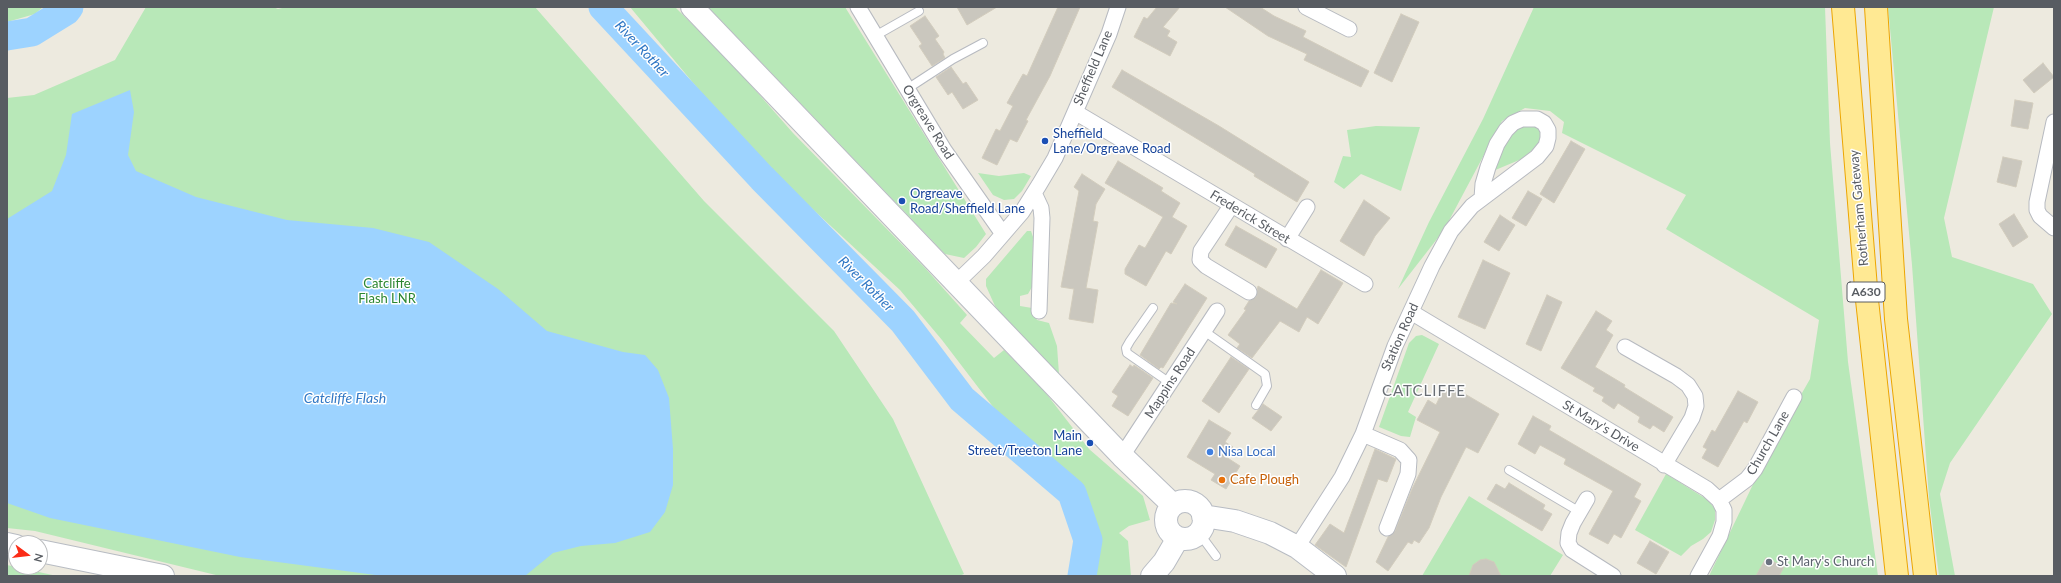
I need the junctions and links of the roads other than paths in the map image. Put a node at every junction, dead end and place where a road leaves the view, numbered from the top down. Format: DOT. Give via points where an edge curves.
graph roads {
  1 [pos="692,7"];
  2 [pos="858,7"];
  3 [pos="1118,7"];
  4 [pos="1306,7"];
  5 [pos="1843,7"];
  6 [pos="1876,7"];
  7 [pos="919,11"];
  8 [pos="1349,28"];
  9 [pos="875,36"];
  10 [pos="983,43"];
  11 [pos="907,89"];
  12 [pos="1075,112"];
  13 [pos="2054,122"];
  14 [pos="1034,193"];
  15 [pos="1482,198"];
  16 [pos="1231,206"];
  17 [pos="1307,207"];
  18 [pos="2054,228"];
  19 [pos="1003,234"];
  20 [pos="1287,239"];
  21 [pos="956,283"];
  22 [pos="1365,284"];
  23 [pos="1249,292"];
  24 [pos="1152,308"];
  25 [pos="1039,310"];
  26 [pos="1217,311"];
  27 [pos="1411,312"];
  28 [pos="1204,331"];
  29 [pos="1625,347"];
  30 [pos="1170,382"];
  31 [pos="1794,397"];
  32 [pos="1256,405"];
  33 [pos="1363,434"];
  34 [pos="1122,456"];
  35 [pos="1664,465"];
  36 [pos="1509,470"];
  37 [pos="1587,500"];
  38 [pos="1719,500"];
  39 [pos="1173,505"];
  40 [pos="1580,512"];
  41 [pos="1201,524"];
  42 [pos="1387,528"];
  43 [pos="1178,538"];
  44 [pos="1297,547"];
  45 [pos="48,553"];
  46 [pos="1216,556"];
  47 [pos="163,576"];
  48 [pos="1152,576"];
  49 [pos="1336,576"];
  50 [pos="1613,576"];
  51 [pos="1698,576"];
  52 [pos="1897,576"];
  53 [pos="1925,576"];
  1 -- 21 [label="main road"];
  2 -- 9 [label="street, Orgreave Road"];
  3 -- 12 [label="street, Sheffield Lane"];
  4 -- 8 [label="street"];
  5 -- 52 [label="highway, Rotherham Gateway / A630" via="1867,300"];
  6 -- 53 [label="highway, A630" via="1896,319"];
  7 -- 9 [label="lane"];
  9 -- 11 [label="street, Orgreave Road"];
  10 -- 11 [label="lane"];
  11 -- 19 [label="street, Orgreave Road" via="944,150"];
  12 -- 14 [label="street, Sheffield Lane" via="1055,158"];
  12 -- 16 [label="street, Frederick Street"];
  13 -- 18 [label="street" via="2037,202 2040,216"];
  14 -- 19 [label="street, Sheffield Lane"];
  14 -- 25 [label="street" via="1041,208 1042,218"];
  15 -- 15 [label="street, Station Road" via="1537,157 1546,146 1548,138 1548,130 1544,123 1537,119 1522,119 1506,130 1488,167"];
  15 -- 27 [label="street, Station Road" via="1451,231"];
  16 -- 20 [label="street, Frederick Street"];
  16 -- 23 [label="street" via="1201,251 1200,260"];
  17 -- 20 [label="street"];
  19 -- 21 [label="street, Sheffield Lane"];
  20 -- 22 [label="street, Frederick Street"];
  21 -- 34 [label="main road"];
  24 -- 30 [label="lane" via="1126,348 1127,353"];
  26 -- 28 [label="street, Mappins Road"];
  27 -- 33 [label="street, Station Road" via="1395,346"];
  27 -- 35 [label="street, St Mary's Drive"];
  28 -- 30 [label="street, Mappins Road"];
  28 -- 32 [label="lane" via="1265,374 1267,386"];
  29 -- 35 [label="street" via="1676,376 1688,385 1695,396 1696,406 1692,418"];
  30 -- 34 [label="street, Mappins Road"];
  31 -- 38 [label="street, Church Lane" via="1756,469 1748,479"];
  33 -- 42 [label="street" via="1400,450 1410,460 1408,474"];
  33 -- 44 [label="street, Station Road" via="1342,477"];
  34 -- 39 [label="main road"];
  35 -- 38 [label="street, St Mary's Drive" via="1707,489"];
  36 -- 40 [label="lane"];
  37 -- 40 [label="street"];
  38 -- 51 [label="street" via="1724,510 1724,522 1720,536"];
  39 -- 41 [label="main road" via="1179,502 1197,505"];
  39 -- 43 [label="main road" via="1166,520 1169,531"];
  40 -- 50 [label="street" via="1569,533 1570,546"];
  41 -- 43 [label="main road" via="1189,538"];
  41 -- 44 [label="main road" via="1235,521 1253,526"];
  41 -- 46 [label="lane"];
  43 -- 48 [label="main road"];
  44 -- 49 [label="main road"];
  45 -- 47 [label="main road"];
}
